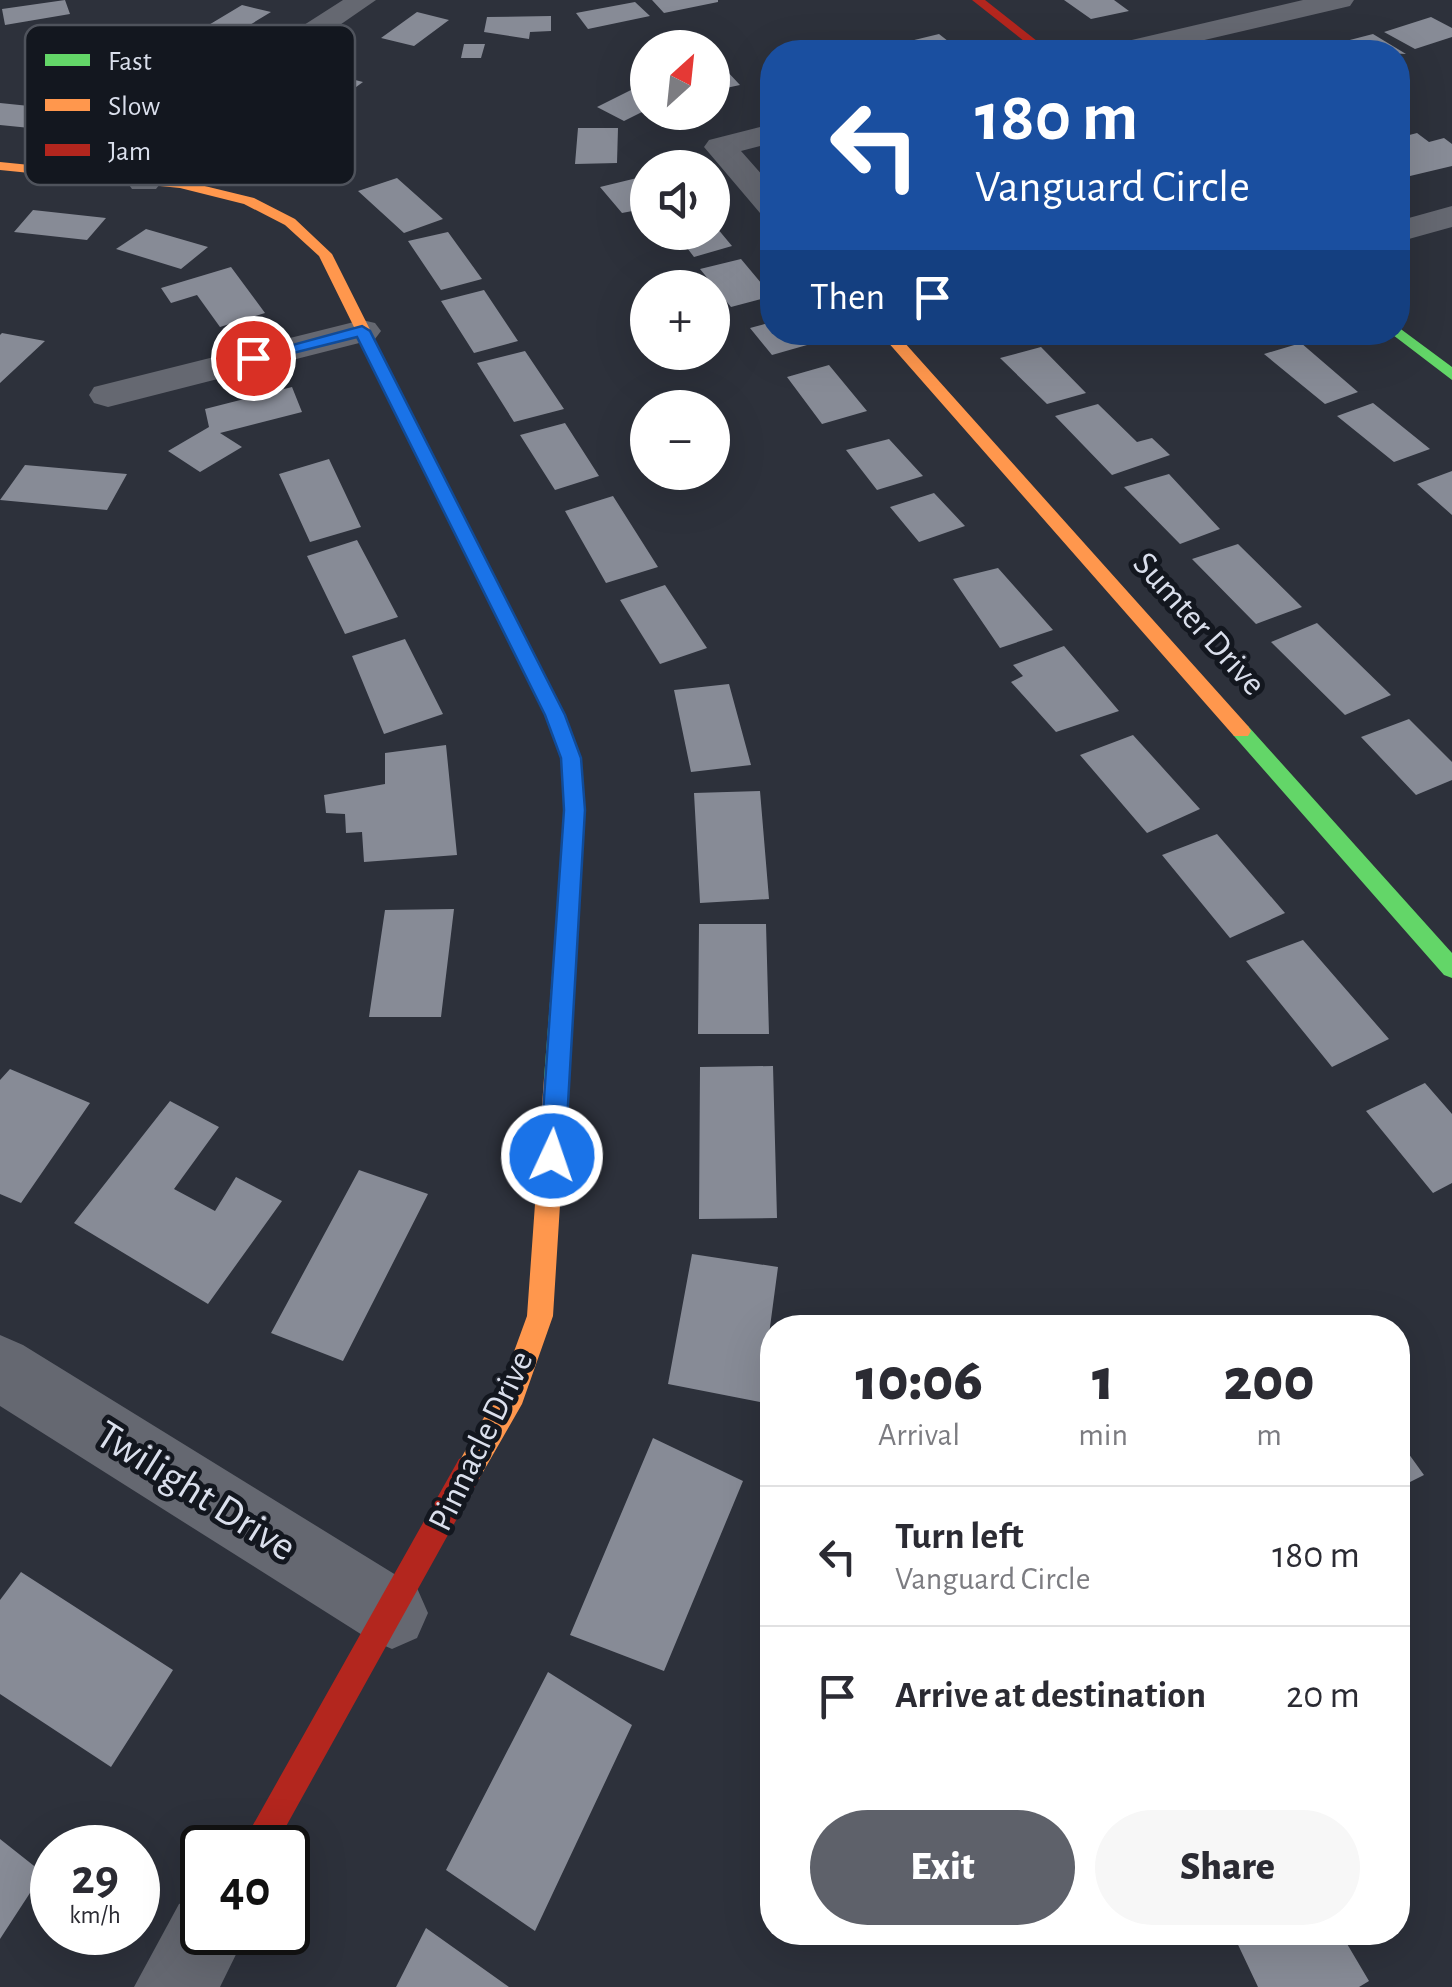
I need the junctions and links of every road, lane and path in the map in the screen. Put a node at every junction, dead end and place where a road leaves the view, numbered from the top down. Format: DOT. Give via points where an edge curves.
graph roads {
  1 [pos="362,0"];
  2 [pos="978,0"];
  3 [pos="1340,0"];
  4 [pos="324,25"];
  5 [pos="1030,40"];
  6 [pos="1168,40"];
  7 [pos="760,137"];
  8 [pos="0,166"];
  9 [pos="25,169"];
  10 [pos="161,185"];
  11 [pos="760,192"];
  12 [pos="1452,216"];
  13 [pos="1410,228"];
  14 [pos="362,331"];
  15 [pos="1410,342"];
  16 [pos="898,345"];
  17 [pos="1452,375"];
  18 [pos="108,395"];
  19 [pos="1452,968"];
  20 [pos="0,1368"];
  21 [pos="392,1614"];
  22 [pos="269,1825"];
  23 [pos="194,1955"];
  24 [pos="175,1987"];
  1 -- 4 [label="street"];
  2 -- 5 [label="street"];
  3 -- 6 [label="street"];
  7 -- 11 [label="street" via="720,147"];
  8 -- 9 [label="street, Pinnacle Drive"];
  10 -- 14 [label="street, Pinnacle Drive" via="242,199 299,228 325,254"];
  12 -- 13 [label="street"];
  14 -- 18 [label="street"];
  14 -- 21 [label="street, Pinnacle Drive" via="555,715 571,758 575,810 540,1316 512,1394"];
  15 -- 17 [label="street"];
  16 -- 19 [label="street, Sumter Drive"];
  20 -- 21 [label="street, Twilight Drive"];
  21 -- 22 [label="street, Pinnacle Drive"];
  23 -- 24 [label="street"];
}
